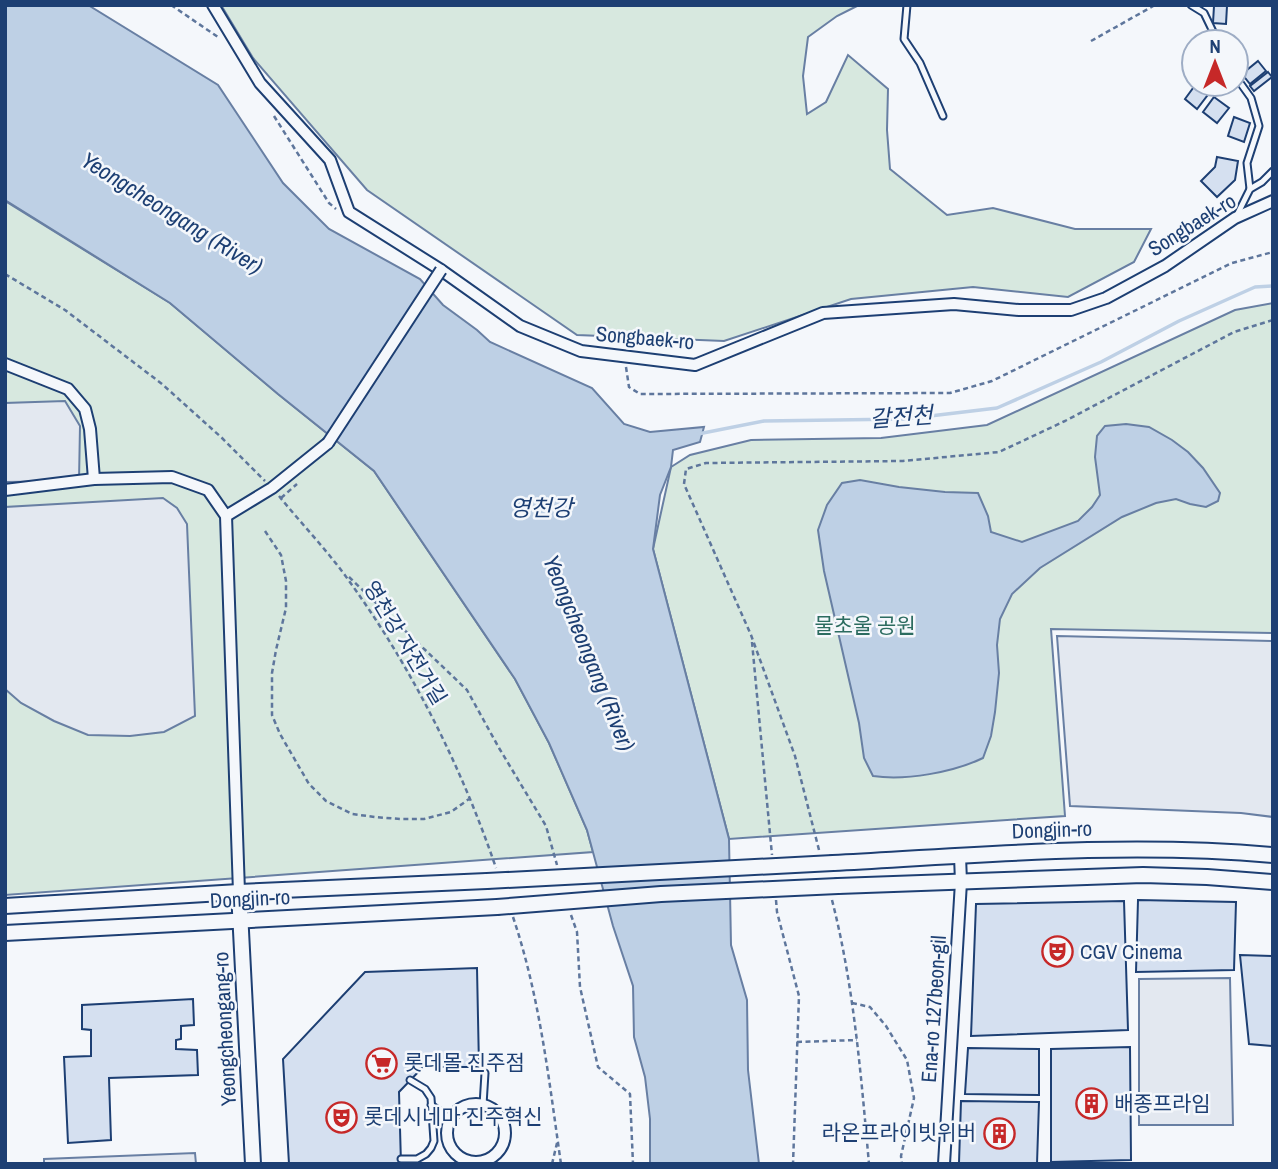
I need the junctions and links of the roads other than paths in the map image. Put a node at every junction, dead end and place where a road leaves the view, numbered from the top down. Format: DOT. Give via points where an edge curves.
graph roads {
  1 [pos="213,5"];
  2 [pos="907,5"];
  3 [pos="1191,5"];
  4 [pos="1211,28"];
  5 [pos="1250,97"];
  6 [pos="943,116"];
  7 [pos="1273,172"];
  8 [pos="1250,189"];
  9 [pos="1273,201"];
  10 [pos="1235,218"];
  11 [pos="441,270"];
  12 [pos="5,365"];
  13 [pos="94,479"];
  14 [pos="5,490"];
  15 [pos="226,516"];
  16 [pos="1273,855"];
  17 [pos="960,856"];
  18 [pos="961,882"];
  19 [pos="1273,882"];
  20 [pos="239,892"];
  21 [pos="5,906"];
  22 [pos="241,920"];
  23 [pos="5,933"];
  24 [pos="485,1073"];
  25 [pos="410,1080"];
  26 [pos="431,1105"];
  27 [pos="483,1105"];
  28 [pos="450,1118"];
  29 [pos="401,1159"];
  30 [pos="458,1161"];
  31 [pos="253,1164"];
  32 [pos="944,1164"];
  1 -- 11 [label="street, Songbaek-ro" via="260,83 330,160 349,212"];
  2 -- 6 [label="lane" via="904,39"];
  3 -- 4 [label="lane" via="1204,13"];
  5 -- 8 [label="lane" via="1259,126 1247,163"];
  7 -- 8 [label="lane"];
  8 -- 10 [label="lane"];
  9 -- 10 [label="street, Songbaek-ro"];
  10 -- 11 [label="street, Songbaek-ro" via="1165,266 1106,298 1071,310 954,304 823,313 695,365 581,351 520,326"];
  11 -- 15 [label="street, bridge" via="328,443 272,488"];
  12 -- 13 [label="street" via="68,389 86,409"];
  13 -- 14 [label="street"];
  13 -- 15 [label="street" via="172,477 208,490"];
  15 -- 20 [label="street"];
  16 -- 17 [label="street, Dongjin-ro" via="1076,849"];
  17 -- 18 [label="street, Ena-ro 127beon-gil"];
  17 -- 20 [label="street, Dongjin-ro, bridge"];
  18 -- 19 [label="street" via="1143,875"];
  18 -- 22 [label="street, Dongjin-ro, bridge" via="661,894"];
  18 -- 32 [label="street, Ena-ro 127beon-gil"];
  20 -- 21 [label="street, Dongjin-ro"];
  20 -- 22 [label="street, Yeongcheongang-ro"];
  22 -- 23 [label="street, Dongjin-ro"];
  22 -- 31 [label="street, Yeongcheongang-ro"];
  24 -- 27 [label="lane"];
  25 -- 26 [label="lane" via="425,1089"];
  26 -- 28 [label="lane"];
  26 -- 29 [label="lane" via="431,1148 417,1159"];
  27 -- 28 [label="street" via="465,1106"];
  27 -- 30 [label="street" via="492,1108 504,1124 503,1144 498,1153 480,1163"];
  28 -- 30 [label="street" via="446,1136"];
}
